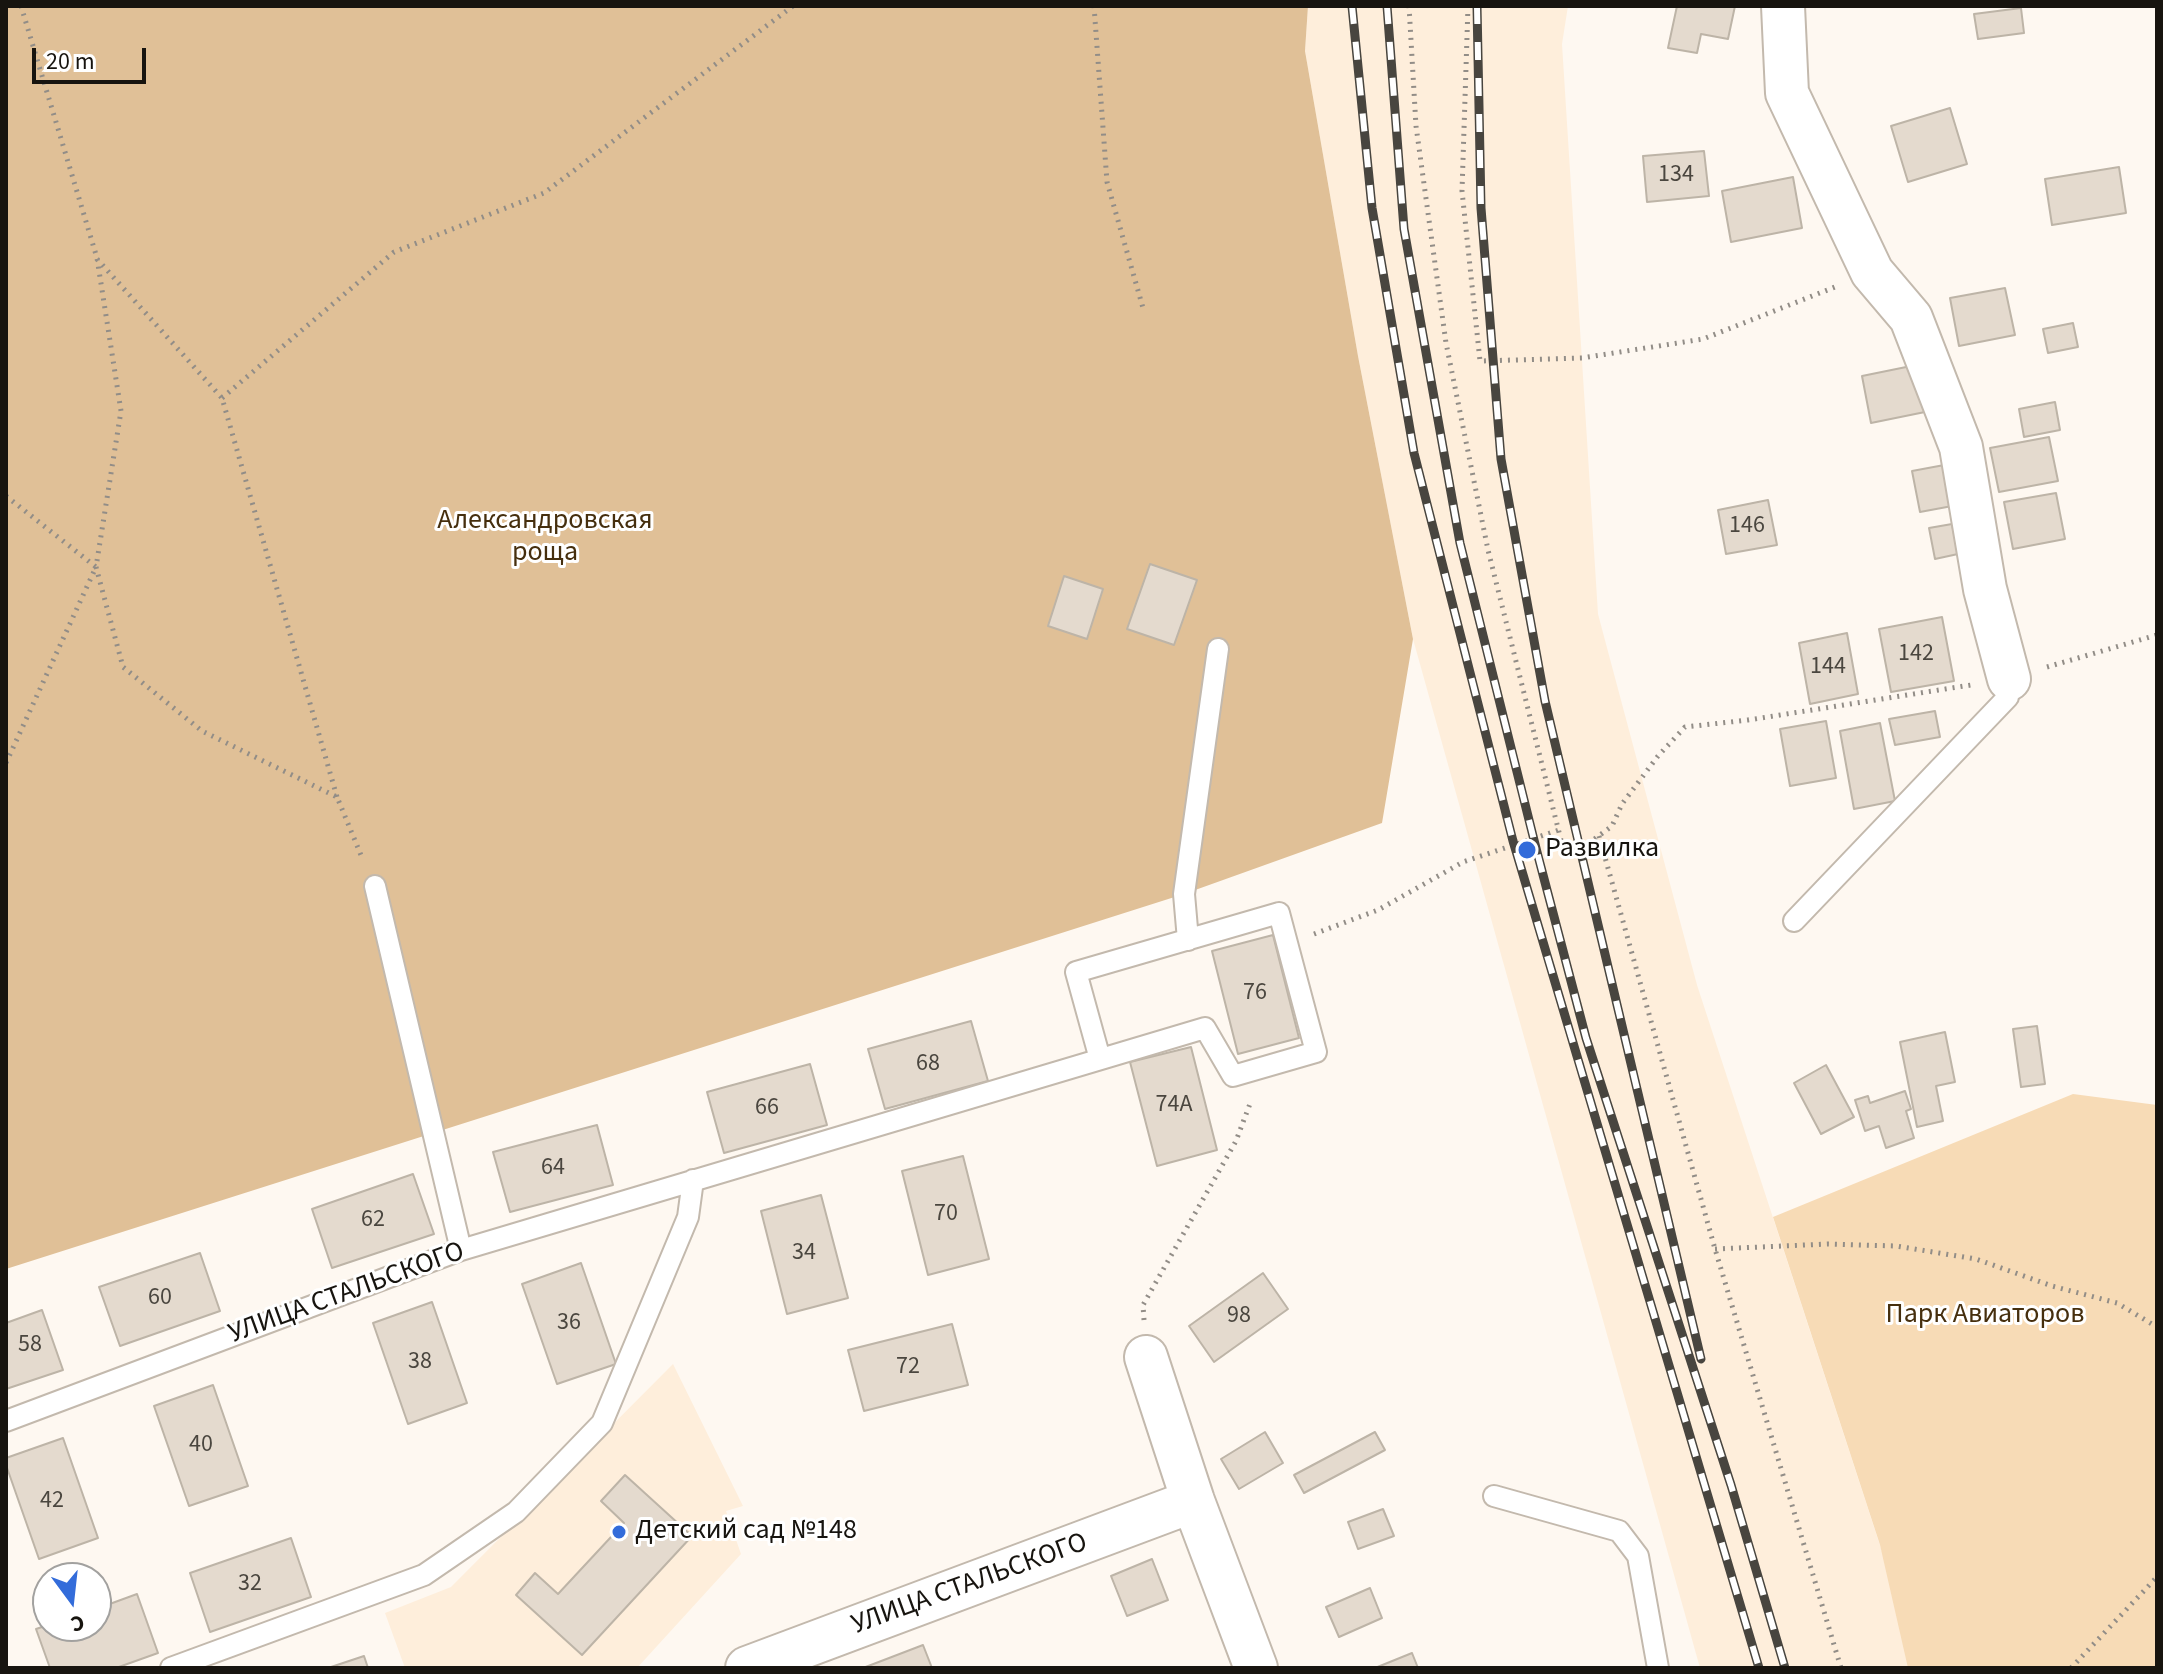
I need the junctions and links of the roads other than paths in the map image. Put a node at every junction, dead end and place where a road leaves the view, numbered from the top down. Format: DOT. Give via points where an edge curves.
graph roads {
  1 [pos="1783,6"];
  2 [pos="1218,649"];
  3 [pos="2009,679"];
  4 [pos="375,886"];
  5 [pos="1794,921"];
  6 [pos="1188,940"];
  7 [pos="1100,1059"];
  8 [pos="693,1180"];
  9 [pos="461,1250"];
  10 [pos="1146,1357"];
  11 [pos="6,1421"];
  12 [pos="1494,1496"];
  13 [pos="1193,1501"];
  14 [pos="171,1668"];
  15 [pos="747,1668"];
  16 [pos="1256,1668"];
  17 [pos="1658,1668"];
  1 -- 3 [label="street" via="1787,93 1872,272 1911,318 1961,447 1985,589"];
  2 -- 6 [label="lane" via="1184,894"];
  3 -- 5 [label="lane" via="2008,697"];
  4 -- 9 [label="lane"];
  6 -- 7 [label="lane, УЛИЦА СТАЛЬСКОГО" via="1076,972"];
  6 -- 7 [label="lane, УЛИЦА СТАЛЬСКОГО" via="1279,913 1316,1052 1233,1076 1205,1028"];
  7 -- 8 [label="lane, УЛИЦА СТАЛЬСКОГО"];
  8 -- 9 [label="lane, УЛИЦА СТАЛЬСКОГО"];
  8 -- 14 [label="lane" via="688,1217 602,1423 516,1512 424,1575"];
  9 -- 11 [label="lane, УЛИЦА СТАЛЬСКОГО"];
  10 -- 13 [label="street"];
  12 -- 17 [label="lane" via="1619,1531 1638,1556"];
  13 -- 15 [label="street, УЛИЦА СТАЛЬСКОГО"];
  13 -- 16 [label="street"];
}
